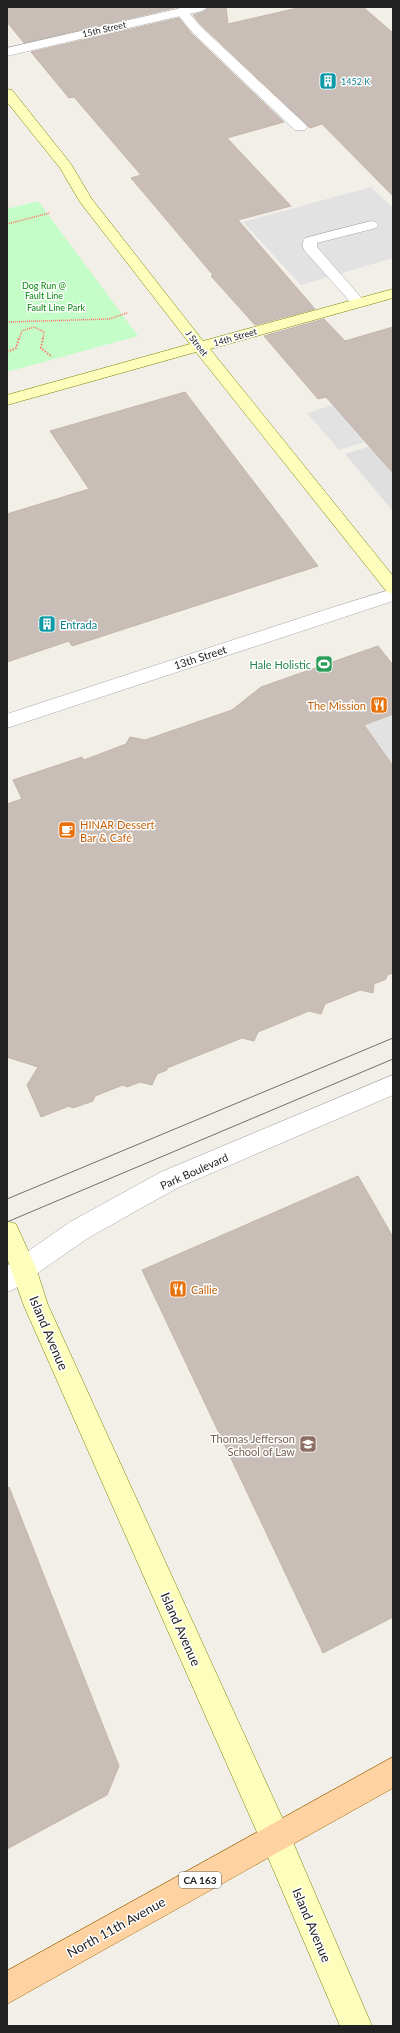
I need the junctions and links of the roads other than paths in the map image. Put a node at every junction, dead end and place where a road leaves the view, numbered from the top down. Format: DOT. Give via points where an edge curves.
graph roads {
  1 [pos="202,7"];
  2 [pos="181,12"];
  3 [pos="7,52"];
  4 [pos="7,93"];
  5 [pos="300,127"];
  6 [pos="371,226"];
  7 [pos="393,293"];
  8 [pos="358,302"];
  9 [pos="200,347"];
  10 [pos="7,400"];
  11 [pos="393,588"];
  12 [pos="393,595"];
  13 [pos="7,721"];
  14 [pos="393,1085"];
  15 [pos="7,1232"];
  16 [pos="15,1274"];
  17 [pos="393,1772"];
  18 [pos="275,1837"];
  19 [pos="7,1988"];
  20 [pos="356,2026"];
  1 -- 2 [label="street, 15th Street"];
  2 -- 3 [label="street, 15th Street"];
  2 -- 5 [label="street"];
  4 -- 9 [label="main road, J Street" via="66,167 85,199"];
  6 -- 8 [label="street" via="310,241 310,248"];
  7 -- 8 [label="main road, 14th Street"];
  8 -- 9 [label="main road, 14th Street"];
  9 -- 10 [label="main road, 14th Street"];
  9 -- 11 [label="main road, J Street"];
  12 -- 13 [label="street, 13th Street" via="328,614"];
  14 -- 16 [label="street, Park Boulevard" via="169,1180 79,1230"];
  15 -- 16 [label="main road, Island Avenue"];
  16 -- 18 [label="main road, Island Avenue" via="36,1306"];
  17 -- 18 [label="main road, North 11th Avenue / CA 163"];
  18 -- 19 [label="main road, North 11th Avenue / CA 163"];
  18 -- 20 [label="main road, Island Avenue"];
}
